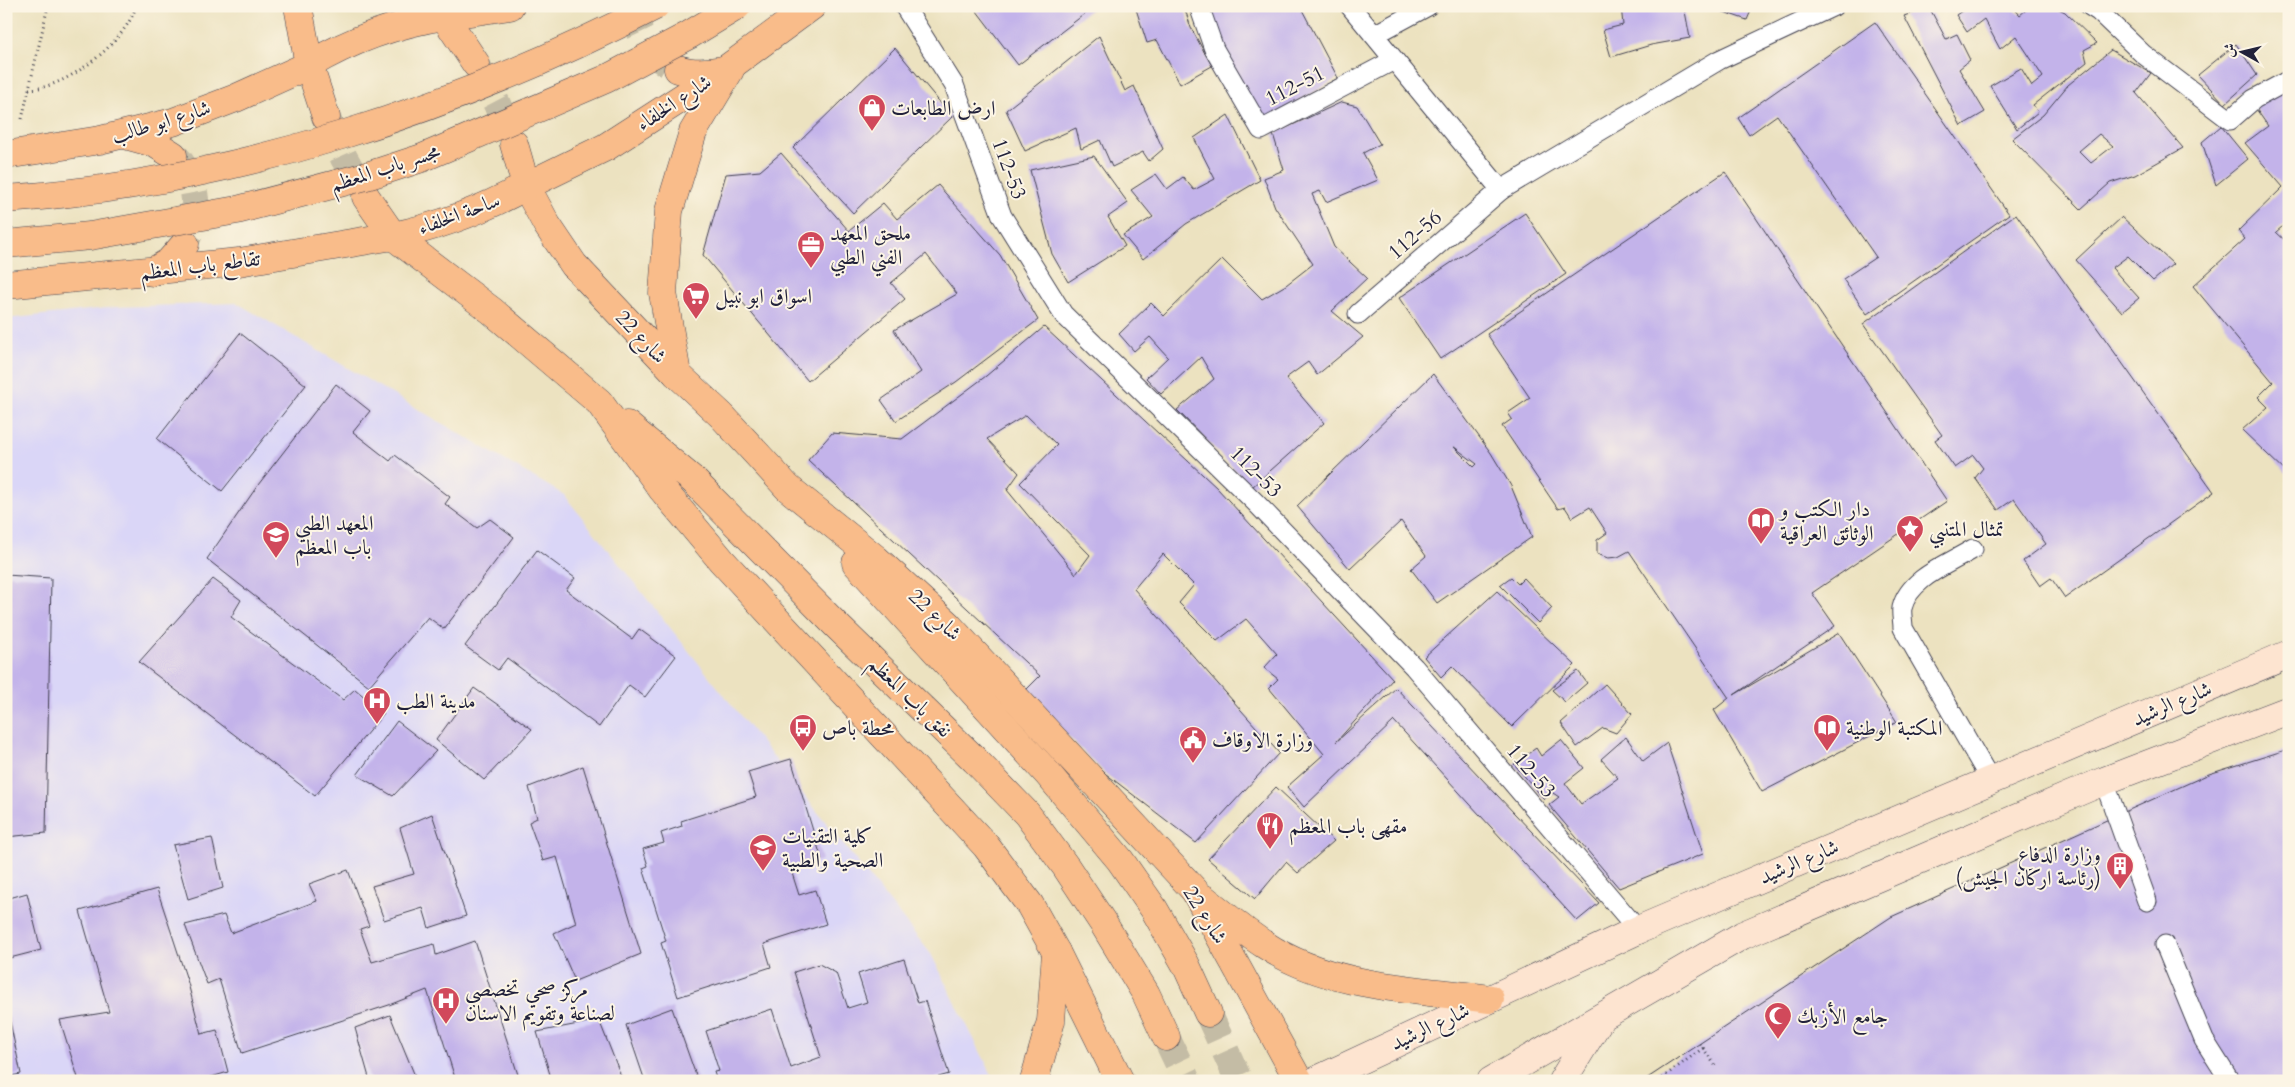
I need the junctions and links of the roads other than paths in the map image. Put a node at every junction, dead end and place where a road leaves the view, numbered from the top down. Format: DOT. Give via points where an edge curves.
graph roads {
  1 [pos="298,6"];
  2 [pos="510,6"];
  3 [pos="655,6"];
  4 [pos="737,6"];
  5 [pos="812,6"];
  6 [pos="904,6"];
  7 [pos="1199,6"];
  8 [pos="1350,6"];
  9 [pos="1428,6"];
  10 [pos="1834,6"];
  11 [pos="2090,6"];
  12 [pos="441,11"];
  13 [pos="1374,35"];
  14 [pos="1394,60"];
  15 [pos="476,64"];
  16 [pos="309,65"];
  17 [pos="730,66"];
  18 [pos="678,69"];
  19 [pos="2289,80"];
  20 [pos="326,117"];
  21 [pos="125,135"];
  22 [pos="514,144"];
  23 [pos="10,154"];
  24 [pos="173,154"];
  25 [pos="526,186"];
  26 [pos="1501,190"];
  27 [pos="366,197"];
  28 [pos="6,199"];
  29 [pos="393,236"];
  30 [pos="6,244"];
  31 [pos="185,244"];
  32 [pos="152,272"];
  33 [pos="6,285"];
  34 [pos="1358,314"];
  35 [pos="677,374"];
  36 [pos="599,402"];
  37 [pos="788,488"];
  38 [pos="1973,549"];
  39 [pos="2289,654"];
  40 [pos="2289,710"];
  41 [pos="2104,780"];
  42 [pos="1991,781"];
  43 [pos="1195,892"];
  44 [pos="2147,901"];
  45 [pos="1638,930"];
  46 [pos="2165,945"];
  47 [pos="1056,952"];
  48 [pos="1490,999"];
  49 [pos="1208,1013"];
  50 [pos="1602,1016"];
  51 [pos="1166,1036"];
  52 [pos="1034,1081"];
  53 [pos="1120,1081"];
  54 [pos="1299,1081"];
  55 [pos="1315,1081"];
  56 [pos="1490,1081"];
  57 [pos="1562,1081"];
  58 [pos="2230,1081"];
  1 -- 16 [label="main road"];
  2 -- 12 [label="main road"];
  3 -- 28 [label="main road, مجسر باب المعظم, bridge" via="586,42 504,77 375,125 309,145 169,177 90,191"];
  4 -- 30 [label="main road, مجسر باب المعظم, bridge" via="606,78 405,164 237,210 90,236"];
  5 -- 17 [label="main road, شارع الخلفاء"];
  6 -- 45 [label="lane, 112-53" via="954,85 1002,216 1063,314 1256,502 1414,667"];
  7 -- 14 [label="lane, 112-51" via="1214,49 1261,130"];
  8 -- 13 [label="lane"];
  9 -- 13 [label="lane"];
  10 -- 26 [label="lane, 112-56" via="1719,60"];
  11 -- 19 [label="lane" via="2143,54 2230,120 2254,99"];
  12 -- 15 [label="main road"];
  12 -- 16 [label="main road" via="345,45"];
  13 -- 14 [label="lane"];
  14 -- 26 [label="lane"];
  16 -- 20 [label="main road"];
  16 -- 21 [label="main road, شارع ابو طالب" via="182,119"];
  17 -- 18 [label="main road" via="707,73"];
  17 -- 25 [label="main road, شارع الخلفاء" via="606,147"];
  17 -- 35 [label="main road" via="693,132 669,211 663,293"];
  21 -- 23 [label="main road, شارع ابو طالب"];
  21 -- 24 [label="main road" via="154,143"];
  22 -- 25 [label="main road, ساحة الخلفاء"];
  25 -- 29 [label="main road, ساحة الخلفاء" via="472,214"];
  25 -- 35 [label="main road, شارع 22" via="574,266"];
  26 -- 34 [label="lane, 112-56"];
  27 -- 29 [label="main road, ساحة الخلفاء"];
  29 -- 32 [label="main road, تقاطع باب المعظم" via="239,262"];
  29 -- 36 [label="main road" via="492,311"];
  31 -- 32 [label="main road" via="169,262"];
  32 -- 33 [label="main road, تقاطع باب المعظم"];
  35 -- 37 [label="main road, شارع 22" via="722,416"];
  36 -- 47 [label="main road" via="662,489 722,561 986,846 1030,905"];
  36 -- 51 [label="main road, نفق باب المعظم" via="693,480 1027,814 1103,923 1146,994"];
  37 -- 43 [label="main road, شارع 22" via="876,559 948,625"];
  37 -- 49 [label="main road" via="1047,773 1120,860 1154,909 1186,965"];
  38 -- 42 [label="lane" via="1917,583 1907,594 1902,610 1903,628"];
  39 -- 42 [label="main road, شارع الرشيد"];
  40 -- 41 [label="main road"];
  41 -- 44 [label="lane"];
  41 -- 50 [label="main road" via="1744,935"];
  42 -- 45 [label="main road, شارع الرشيد"];
  43 -- 48 [label="main road" via="1266,945 1306,966 1352,981"];
  43 -- 54 [label="main road, شارع 22"];
  45 -- 48 [label="main road, شارع الرشيد"];
  46 -- 58 [label="lane" via="2204,1040"];
  47 -- 52 [label="main road" via="1050,1021"];
  47 -- 53 [label="main road"];
  48 -- 55 [label="main road, شارع الرشيد"];
  50 -- 56 [label="main road"];
  50 -- 57 [label="main road"];
}
